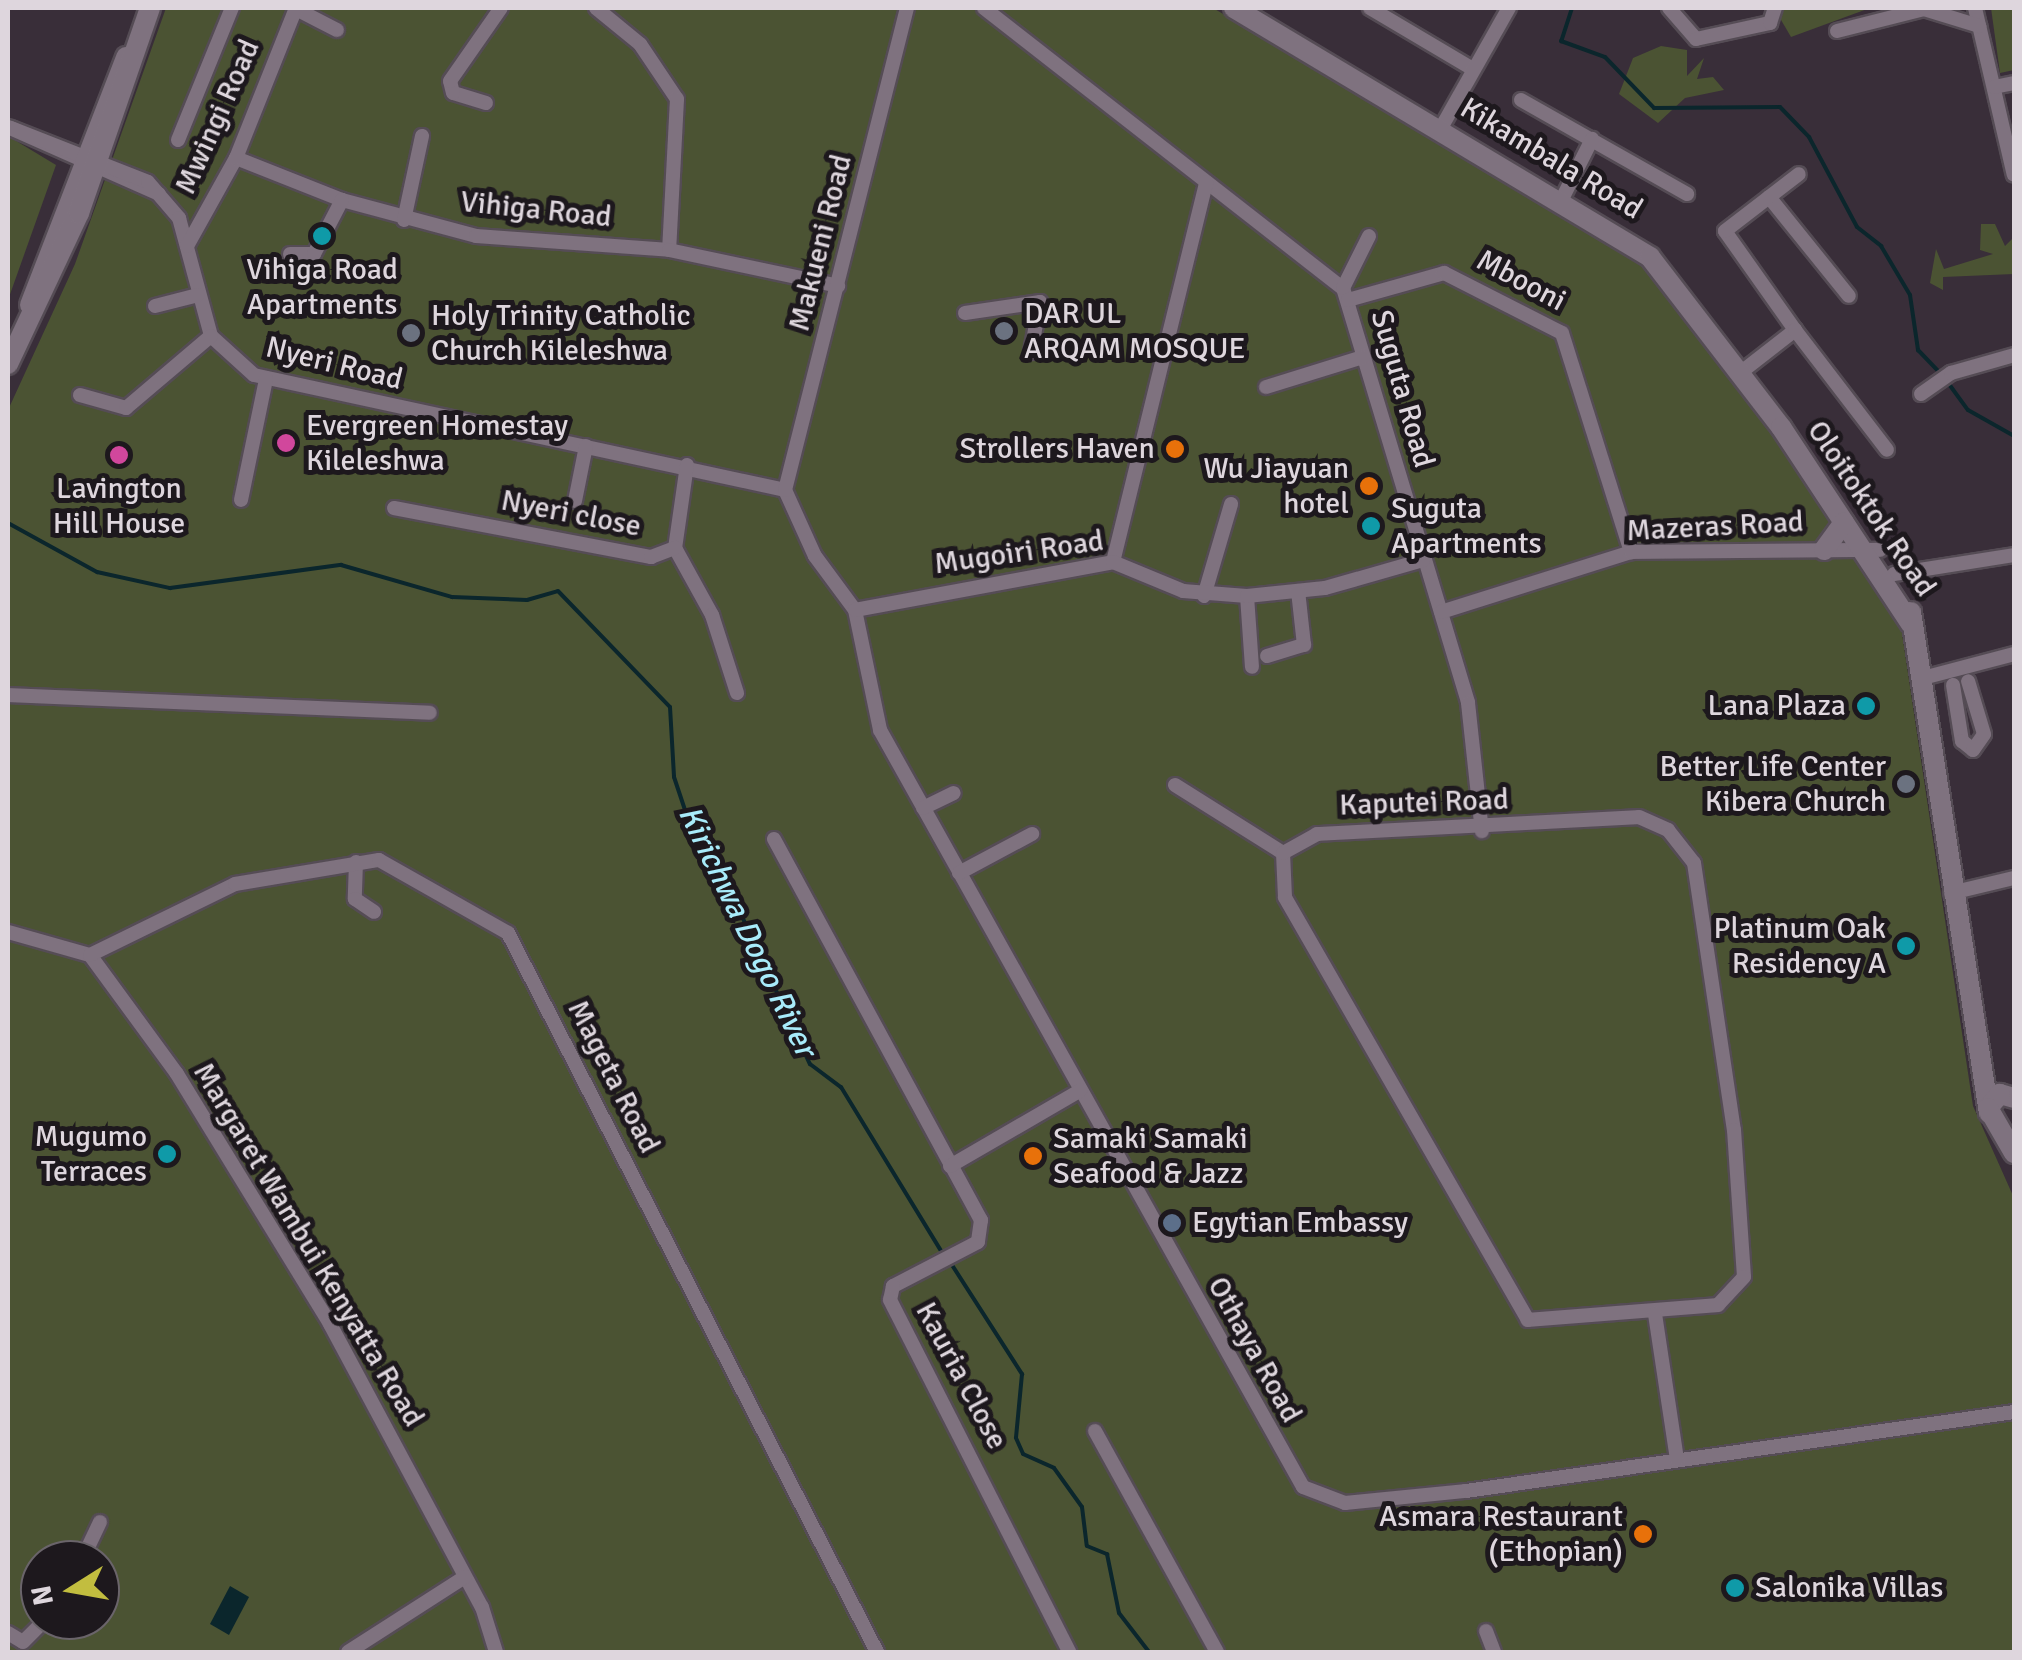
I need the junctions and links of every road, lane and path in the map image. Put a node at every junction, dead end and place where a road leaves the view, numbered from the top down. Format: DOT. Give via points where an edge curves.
graph roads {
  1 [pos="150,8"];
  2 [pos="232,8"];
  3 [pos="296,8"];
  4 [pos="501,8"];
  5 [pos="596,8"];
  6 [pos="907,8"];
  7 [pos="984,8"];
  8 [pos="1234,8"];
  9 [pos="1370,8"];
  10 [pos="1509,8"];
  11 [pos="1670,8"];
  12 [pos="1776,8"];
  13 [pos="1975,8"];
  14 [pos="1980,26"];
  15 [pos="338,30"];
  16 [pos="1837,31"];
  17 [pos="1471,68"];
  18 [pos="2014,83"];
  19 [pos="1994,87"];
  20 [pos="1521,100"];
  21 [pos="486,103"];
  22 [pos="9,127"];
  23 [pos="1441,128"];
  24 [pos="422,136"];
  25 [pos="1592,139"];
  26 [pos="178,140"];
  27 [pos="236,158"];
  28 [pos="89,163"];
  29 [pos="1799,174"];
  30 [pos="2014,175"];
  31 [pos="1206,182"];
  32 [pos="1687,194"];
  33 [pos="1563,196"];
  34 [pos="1768,197"];
  35 [pos="342,200"];
  36 [pos="404,220"];
  37 [pos="1369,236"];
  38 [pos="187,246"];
  39 [pos="669,250"];
  40 [pos="290,254"];
  41 [pos="838,286"];
  42 [pos="1345,294"];
  43 [pos="198,296"];
  44 [pos="1849,296"];
  45 [pos="155,306"];
  46 [pos="965,312"];
  47 [pos="1795,330"];
  48 [pos="211,336"];
  49 [pos="1031,352"];
  50 [pos="2014,355"];
  51 [pos="1364,357"];
  52 [pos="8,364"];
  53 [pos="1740,372"];
  54 [pos="266,379"];
  55 [pos="1266,387"];
  56 [pos="1926,390"];
  57 [pos="80,395"];
  58 [pos="1781,427"];
  59 [pos="586,446"];
  60 [pos="1887,450"];
  61 [pos="688,465"];
  62 [pos="785,490"];
  63 [pos="241,500"];
  64 [pos="574,500"];
  65 [pos="1231,504"];
  66 [pos="394,508"];
  67 [pos="1857,535"];
  68 [pos="675,548"];
  69 [pos="1824,550"];
  70 [pos="1631,552"];
  71 [pos="2014,555"];
  72 [pos="1423,560"];
  73 [pos="1113,562"];
  74 [pos="1894,574"];
  75 [pos="1298,591"];
  76 [pos="1204,596"];
  77 [pos="1247,596"];
  78 [pos="854,610"];
  79 [pos="1441,612"];
  80 [pos="1911,624"];
  81 [pos="2014,654"];
  82 [pos="1267,656"];
  83 [pos="1252,667"];
  84 [pos="1919,679"];
  85 [pos="1968,681"];
  86 [pos="1953,685"];
  87 [pos="737,693"];
  88 [pos="8,695"];
  89 [pos="430,713"];
  90 [pos="1175,785"];
  91 [pos="954,792"];
  92 [pos="923,808"];
  93 [pos="1482,831"];
  94 [pos="1032,834"];
  95 [pos="774,839"];
  96 [pos="1283,853"];
  97 [pos="356,862"];
  98 [pos="959,874"];
  99 [pos="2014,878"];
  100 [pos="1951,893"];
  101 [pos="374,912"];
  102 [pos="8,932"];
  103 [pos="90,955"];
  104 [pos="1975,1046"];
  105 [pos="1081,1090"];
  106 [pos="2010,1095"];
  107 [pos="1999,1118"];
  108 [pos="2014,1153"];
  109 [pos="950,1166"];
  110 [pos="1655,1314"];
  111 [pos="2014,1412"];
  112 [pos="1095,1432"];
  113 [pos="1677,1459"];
  114 [pos="100,1522"];
  115 [pos="91,1540"];
  116 [pos="465,1576"];
  117 [pos="1486,1631"];
  118 [pos="348,1652"];
  119 [pos="496,1652"];
  120 [pos="877,1652"];
  121 [pos="1069,1652"];
  122 [pos="1216,1652"];
  123 [pos="1494,1652"];
  1 -- 28 [label="main road"];
  2 -- 26 [label="street"];
  3 -- 15 [label="street"];
  3 -- 27 [label="street, Mwingi Road"];
  4 -- 21 [label="street" via="450,81 454,93"];
  5 -- 39 [label="street" via="640,44 676,99"];
  6 -- 41 [label="street, Makueni Road"];
  7 -- 31 [label="street, Suguta Road"];
  8 -- 23 [label="main road, Kikambala Road"];
  9 -- 17 [label="street"];
  10 -- 17 [label="street"];
  11 -- 12 [label="street" via="1696,40 1770,23"];
  13 -- 14 [label="street"];
  14 -- 16 [label="street" via="1924,9"];
  14 -- 19 [label="street"];
  17 -- 23 [label="street"];
  18 -- 19 [label="street"];
  19 -- 30 [label="street"];
  20 -- 25 [label="street"];
  22 -- 28 [label="street, Nyeri Road"];
  23 -- 33 [label="main road, Kikambala Road"];
  24 -- 36 [label="street"];
  25 -- 32 [label="street"];
  25 -- 33 [label="street"];
  27 -- 35 [label="street, Vihiga Road"];
  27 -- 38 [label="street, Mwingi Road"];
  28 -- 38 [label="street, Nyeri Road" via="159,194"];
  28 -- 52 [label="main road" via="42,298 30,306"];
  29 -- 34 [label="street"];
  31 -- 42 [label="street, Suguta Road"];
  31 -- 73 [label="street"];
  33 -- 53 [label="main road, Kikambala Road" via="1650,257"];
  34 -- 44 [label="street"];
  34 -- 47 [label="street" via="1726,238"];
  35 -- 36 [label="street, Vihiga Road"];
  35 -- 40 [label="street" via="314,254"];
  36 -- 39 [label="street, Vihiga Road" via="504,240"];
  37 -- 42 [label="street"];
  38 -- 43 [label="street, Nyeri Road"];
  39 -- 41 [label="street, Vihiga Road"];
  41 -- 62 [label="street, Makueni Road"];
  42 -- 51 [label="street, Suguta Road"];
  42 -- 70 [label="street, Mbooni" via="1444,273 1562,333"];
  43 -- 45 [label="street"];
  43 -- 48 [label="street, Nyeri Road"];
  46 -- 49 [label="street" via="1040,302"];
  47 -- 53 [label="street"];
  47 -- 60 [label="street"];
  48 -- 54 [label="street, Nyeri Road" via="235,365"];
  48 -- 57 [label="street" via="126,408"];
  50 -- 56 [label="street" via="1951,373"];
  51 -- 55 [label="street"];
  51 -- 72 [label="street, Suguta Road"];
  53 -- 58 [label="main road, Kikambala Road"];
  54 -- 59 [label="street, Nyeri Road"];
  54 -- 63 [label="street"];
  58 -- 67 [label="main road, Oloitoktok Road"];
  59 -- 61 [label="street, Nyeri Road"];
  59 -- 64 [label="street"];
  61 -- 62 [label="street, Nyeri Road"];
  61 -- 68 [label="street, Nyeri close"];
  62 -- 78 [label="street, Othaya Road" via="815,556"];
  65 -- 76 [label="street"];
  66 -- 68 [label="street, Nyeri close" via="651,558"];
  67 -- 69 [label="main road"];
  67 -- 74 [label="main road, Oloitoktok Road"];
  67 -- 80 [label="main road, Oloitoktok Road"];
  68 -- 87 [label="street, Nyeri close" via="712,615"];
  69 -- 70 [label="street, Mazeras Road"];
  70 -- 79 [label="street, Mazeras Road"];
  71 -- 74 [label="street"];
  72 -- 75 [label="street, Mugoiri Road"];
  72 -- 79 [label="street, Suguta Road"];
  73 -- 76 [label="street, Mugoiri Road"];
  73 -- 78 [label="street, Mugoiri Road"];
  74 -- 80 [label="main road, Oloitoktok Road"];
  75 -- 77 [label="street, Mugoiri Road"];
  75 -- 82 [label="street" via="1304,645"];
  76 -- 77 [label="street, Mugoiri Road"];
  77 -- 83 [label="street"];
  78 -- 92 [label="street, Othaya Road" via="872,716"];
  79 -- 93 [label="street, Suguta Road" via="1473,731"];
  80 -- 84 [label="main road, Oloitoktok Road"];
  81 -- 84 [label="street"];
  84 -- 100 [label="main road, Oloitoktok Road"];
  85 -- 86 [label="street" via="1984,734 1973,750 1962,741"];
  88 -- 89 [label="street"];
  90 -- 96 [label="street"];
  91 -- 92 [label="street"];
  92 -- 98 [label="street, Othaya Road"];
  93 -- 96 [label="street, Kaputei Road" via="1317,834"];
  93 -- 110 [label="street, Kaputei Road" via="1639,817 1691,852 1727,1077 1744,1277 1718,1305"];
  94 -- 98 [label="street"];
  95 -- 109 [label="street, Kauria Close"];
  96 -- 110 [label="street, Kaputei Road" via="1285,897 1528,1320"];
  97 -- 101 [label="street" via="355,899"];
  97 -- 103 [label="street, Mageta Road" via="236,884"];
  97 -- 120 [label="street, Mageta Road" via="409,869 508,934"];
  98 -- 105 [label="street, Othaya Road"];
  99 -- 100 [label="street"];
  100 -- 104 [label="main road, Oloitoktok Road"];
  102 -- 103 [label="street"];
  103 -- 116 [label="street, Margaret Wambui Kenyatta Road" via="229,1154"];
  104 -- 106 [label="main road"];
  104 -- 107 [label="main road, Oloitoktok Road"];
  105 -- 109 [label="street"];
  105 -- 113 [label="street, Othaya Road" via="1283,1460 1318,1496 1377,1501"];
  106 -- 107 [label="main road"];
  107 -- 108 [label="main road"];
  109 -- 121 [label="street, Kauria Close" via="981,1236 894,1286 890,1300"];
  110 -- 113 [label="street"];
  111 -- 113 [label="street, Othaya Road"];
  112 -- 122 [label="street"];
  114 -- 115 [label="street"];
  116 -- 118 [label="street"];
  116 -- 119 [label="street, Margaret Wambui Kenyatta Road"];
  117 -- 123 [label="street"];
}
